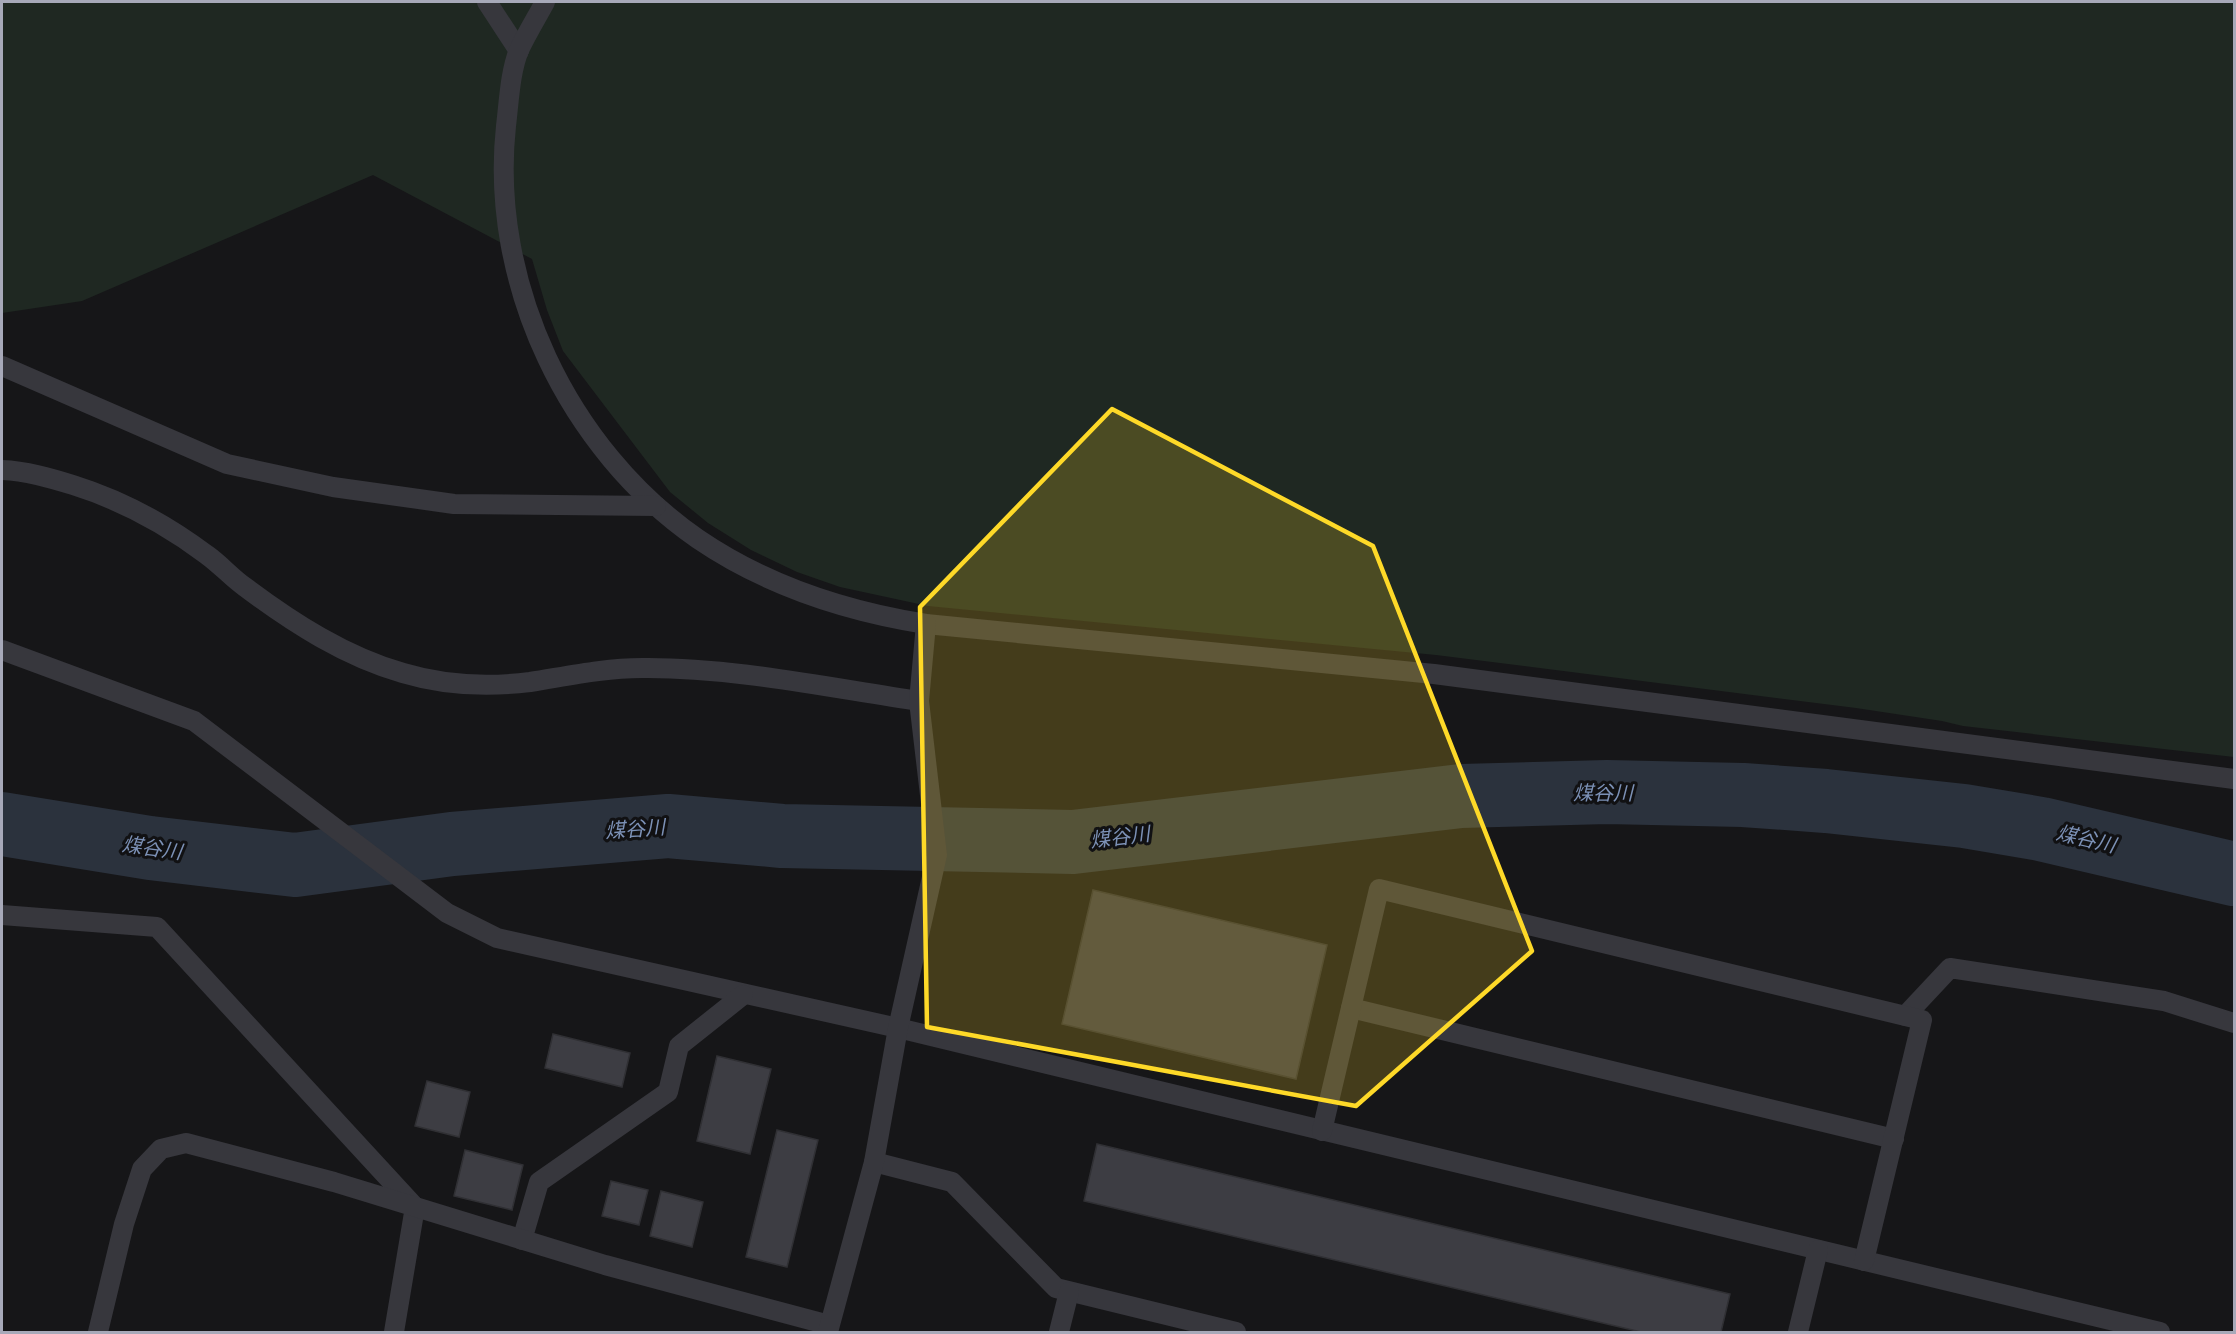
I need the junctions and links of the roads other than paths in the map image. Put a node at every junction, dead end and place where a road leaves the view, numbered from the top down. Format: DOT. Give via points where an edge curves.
graph roads {
  1 [pos="487,2"];
  2 [pos="545,2"];
  3 [pos="519,51"];
  4 [pos="2,366"];
  5 [pos="2,470"];
  6 [pos="656,506"];
  7 [pos="926,624"];
  8 [pos="2,650"];
  9 [pos="920,701"];
  10 [pos="2235,779"];
  11 [pos="2,915"];
  12 [pos="743,995"];
  13 [pos="1351,1008"];
  14 [pos="1905,1016"];
  15 [pos="2235,1023"];
  16 [pos="898,1028"];
  17 [pos="1322,1131"];
  18 [pos="1894,1139"];
  19 [pos="874,1162"];
  20 [pos="416,1207"];
  21 [pos="522,1240"];
  22 [pos="1818,1250"];
  23 [pos="1864,1261"];
  24 [pos="1069,1292"];
  25 [pos="829,1329"];
  26 [pos="98,1332"];
  27 [pos="394,1332"];
  28 [pos="1059,1332"];
  29 [pos="1236,1332"];
  30 [pos="1798,1332"];
  31 [pos="2160,1332"];
  1 -- 3 [label="lane"];
  2 -- 3 [label="lane"];
  3 -- 6 [label="lane" via="505,138 504,182 516,272 529,317 546,360 600,445"];
  4 -- 6 [label="lane" via="227,464 333,487 454,504"];
  5 -- 9 [label="lane" via="55,479 127,506 208,556 244,587 340,650 405,674 438,681 500,684 591,671 688,669"];
  6 -- 7 [label="lane" via="698,539 790,589 879,617"];
  7 -- 9 [label="lane"];
  7 -- 10 [label="lane" via="1434,674"];
  8 -- 12 [label="lane" via="194,721 447,913 497,938"];
  9 -- 16 [label="lane" via="937,855"];
  11 -- 20 [label="lane" via="157,927"];
  12 -- 16 [label="lane"];
  12 -- 21 [label="lane" via="679,1046 668,1092 539,1182"];
  13 -- 14 [label="lane" via="1379,889"];
  13 -- 17 [label="lane"];
  13 -- 18 [label="lane"];
  14 -- 15 [label="lane" via="1950,968 2164,1001"];
  14 -- 18 [label="lane" via="1922,1020"];
  16 -- 17 [label="lane"];
  16 -- 19 [label="lane"];
  17 -- 22 [label="lane"];
  18 -- 23 [label="lane"];
  19 -- 24 [label="lane" via="952,1182 1056,1288"];
  19 -- 25 [label="lane"];
  20 -- 21 [label="lane"];
  20 -- 26 [label="lane" via="197,1144 168,1147 150,1157 142,1168"];
  20 -- 27 [label="lane"];
  21 -- 25 [label="lane"];
  22 -- 23 [label="lane"];
  22 -- 30 [label="lane"];
  23 -- 31 [label="lane"];
  24 -- 28 [label="lane"];
  24 -- 29 [label="lane"];
}
